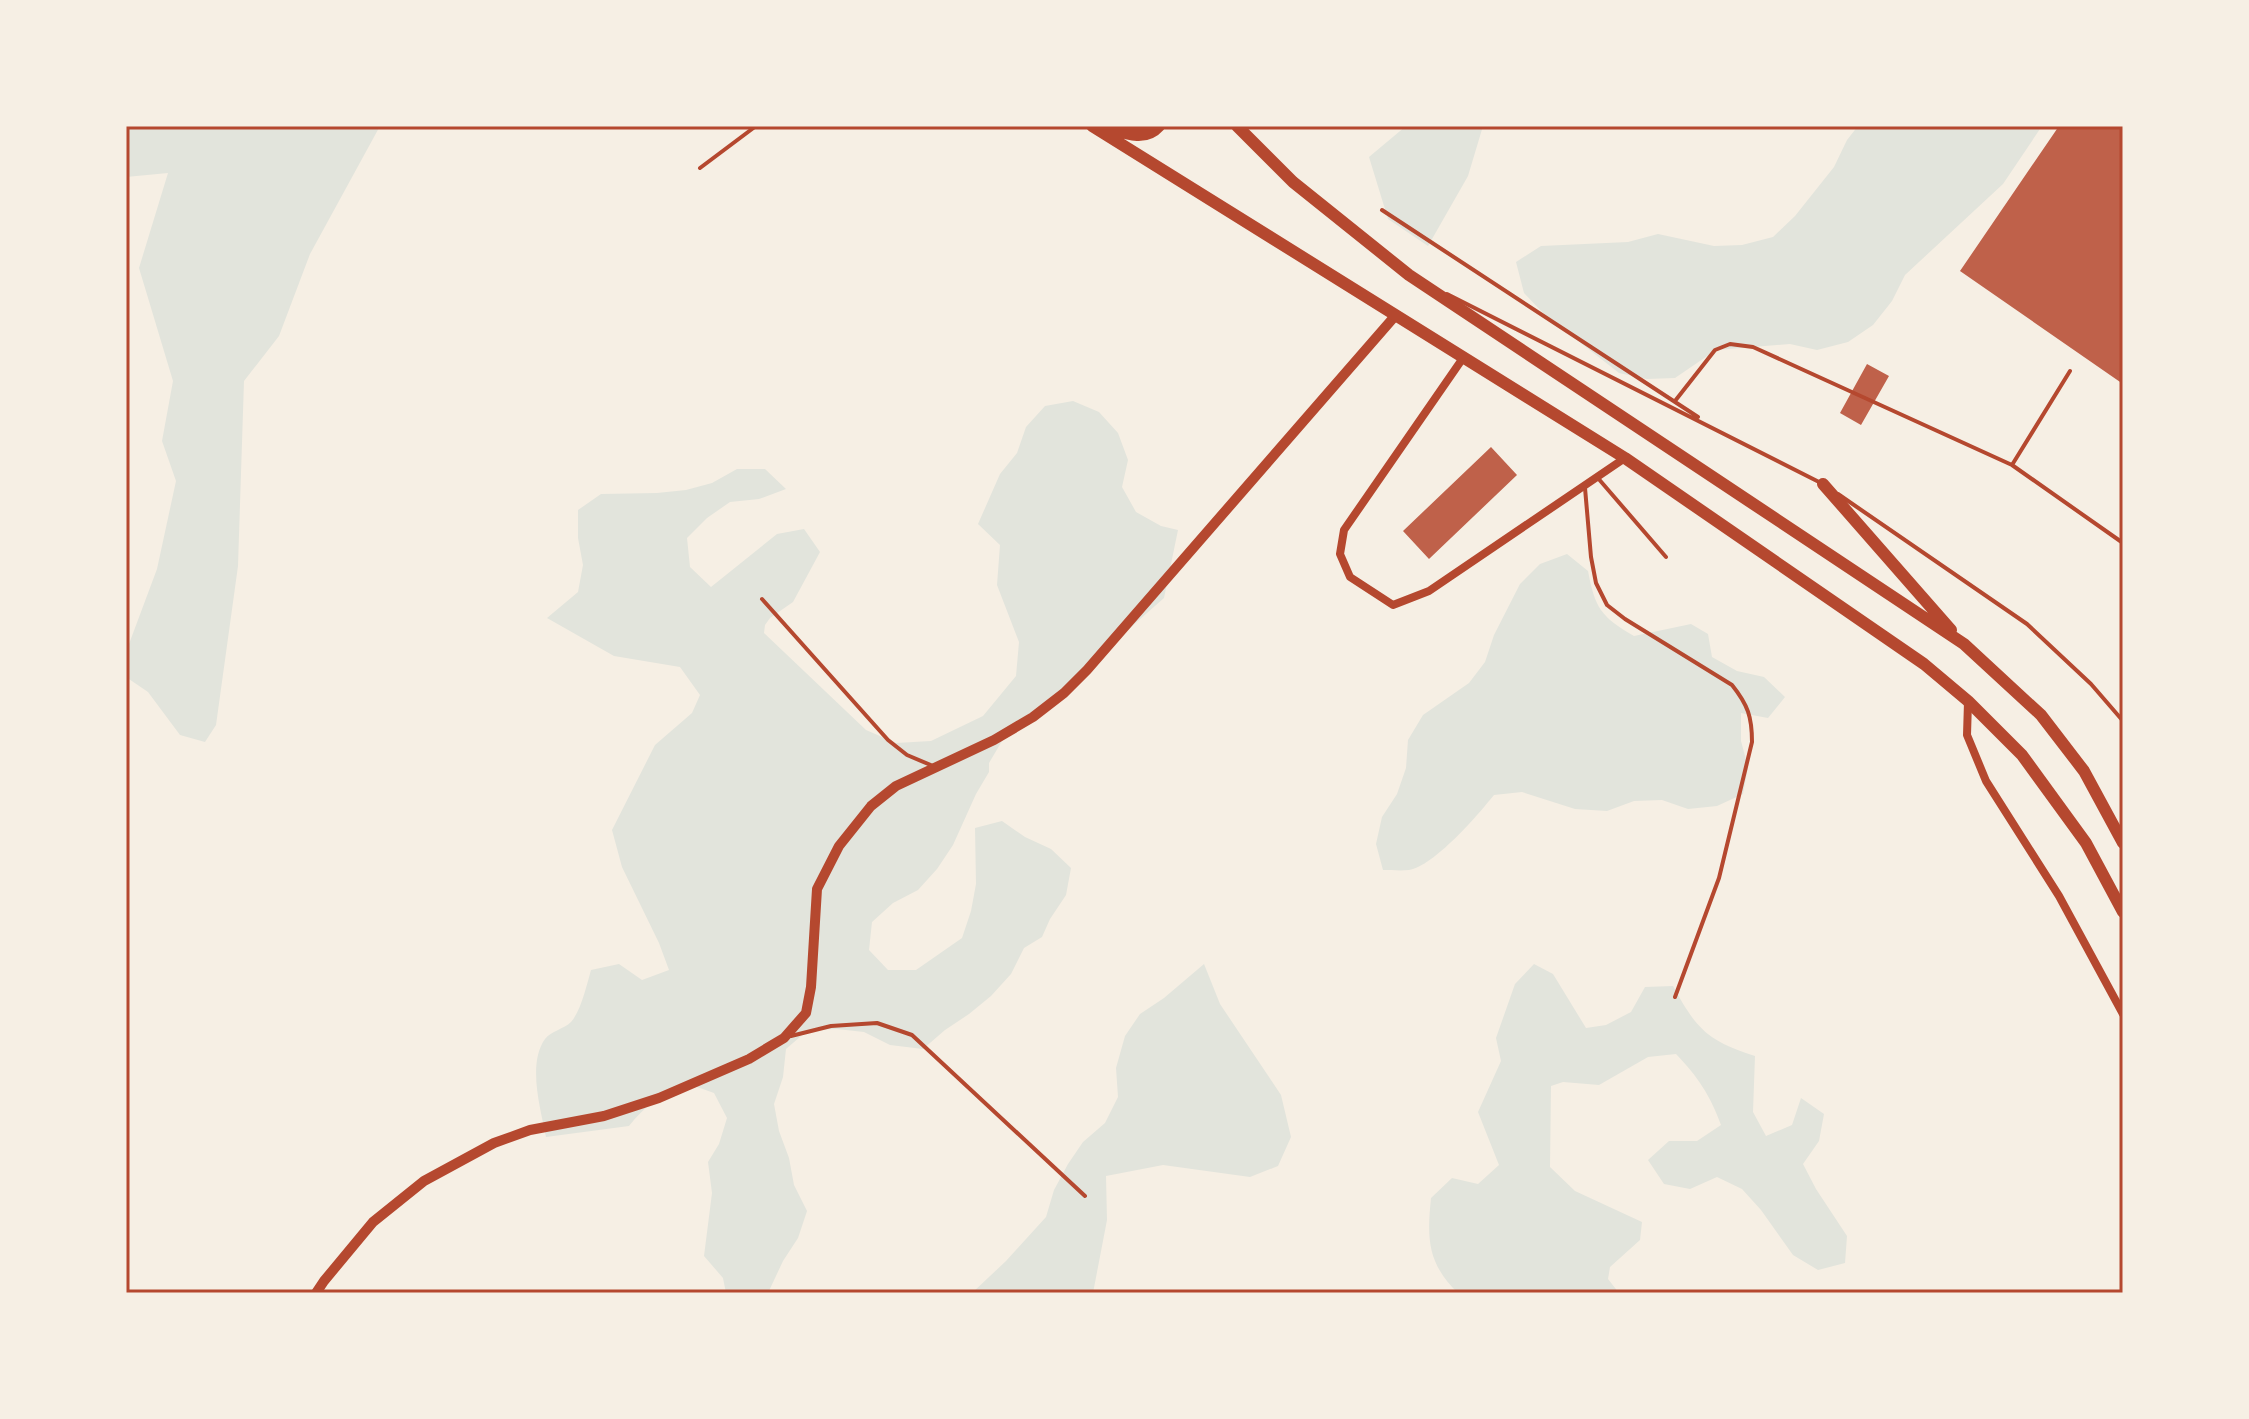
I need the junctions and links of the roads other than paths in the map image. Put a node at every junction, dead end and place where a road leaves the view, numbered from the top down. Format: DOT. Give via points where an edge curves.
graph roads {
  1 [pos="756,126"];
  2 [pos="1092,126"];
  3 [pos="1104,126"];
  4 [pos="1159,126"];
  5 [pos="1237,126"];
  6 [pos="700,168"];
  7 [pos="1382,210"];
  8 [pos="1409,275"];
  9 [pos="1395,316"];
  10 [pos="1463,358"];
  11 [pos="2070,371"];
  12 [pos="1675,401"];
  13 [pos="1713,427"];
  14 [pos="1625,458"];
  15 [pos="2012,465"];
  16 [pos="1597,477"];
  17 [pos="1823,484"];
  18 [pos="1585,486"];
  19 [pos="2123,543"];
  20 [pos="1666,557"];
  21 [pos="762,599"];
  22 [pos="1964,644"];
  23 [pos="1968,701"];
  24 [pos="2123,721"];
  25 [pos="936,767"];
  26 [pos="2123,843"];
  27 [pos="2123,912"];
  28 [pos="1675,997"];
  29 [pos="2123,1014"];
  30 [pos="784,1038"];
  31 [pos="1085,1196"];
  32 [pos="316,1293"];
  1 -- 6 [label="lane"];
  2 -- 9 [label="main road"];
  3 -- 4 [label="main road" via="1140,137"];
  5 -- 8 [label="main road" via="1293,182"];
  7 -- 12 [label="lane"];
  8 -- 13 [label="lane"];
  8 -- 22 [label="main road"];
  9 -- 10 [label="main road"];
  9 -- 25 [label="street" via="1064,693 994,740"];
  10 -- 14 [label="main road"];
  10 -- 18 [label="street" via="1344,530 1340,554 1350,577 1393,605 1429,591"];
  11 -- 15 [label="lane"];
  12 -- 13 [label="lane"];
  12 -- 15 [label="lane" via="1715,350 1730,344 1753,347"];
  13 -- 17 [label="lane"];
  14 -- 16 [label="street"];
  14 -- 23 [label="main road" via="1924,664"];
  15 -- 19 [label="lane"];
  16 -- 18 [label="street"];
  16 -- 20 [label="lane"];
  17 -- 22 [label="main road"];
  17 -- 24 [label="lane" via="2027,624"];
  18 -- 28 [label="lane" via="1591,557 1607,605 1732,685 1745,701 1752,723 1719,878"];
  21 -- 25 [label="lane" via="888,740"];
  22 -- 26 [label="main road" via="2041,715 2084,771"];
  23 -- 27 [label="main road" via="2022,755 2086,843"];
  23 -- 29 [label="street" via="1967,735 1986,781 2059,896"];
  25 -- 30 [label="street" via="896,786 871,806 839,846 817,889 806,1013"];
  30 -- 31 [label="lane" via="831,1026 877,1023 912,1035"];
  30 -- 32 [label="street" via="659,1098 604,1116 530,1130 424,1181 373,1222"];
}
